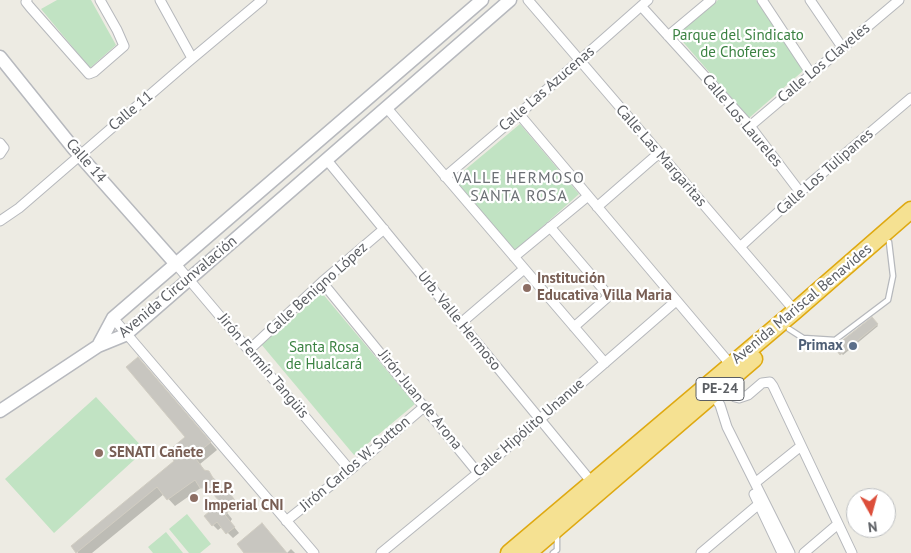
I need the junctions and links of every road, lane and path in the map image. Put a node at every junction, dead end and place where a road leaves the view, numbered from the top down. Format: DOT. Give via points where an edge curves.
graph roads {
  1 [pos="27,0"];
  2 [pos="100,0"];
  3 [pos="160,0"];
  4 [pos="262,0"];
  5 [pos="482,0"];
  6 [pos="510,0"];
  7 [pos="528,0"];
  8 [pos="711,0"];
  9 [pos="762,0"];
  10 [pos="810,0"];
  11 [pos="899,0"];
  12 [pos="644,3"];
  13 [pos="668,36"];
  14 [pos="431,45"];
  15 [pos="842,47"];
  16 [pos="0,57"];
  17 [pos="192,58"];
  18 [pos="441,59"];
  19 [pos="580,60"];
  20 [pos="811,74"];
  21 [pos="384,86"];
  22 [pos="911,98"];
  23 [pos="391,102"];
  24 [pos="520,114"];
  25 [pos="750,126"];
  26 [pos="0,143"];
  27 [pos="659,153"];
  28 [pos="0,154"];
  29 [pos="80,155"];
  30 [pos="326,159"];
  31 [pos="445,176"];
  32 [pos="800,192"];
  33 [pos="588,196"];
  34 [pos="597,207"];
  35 [pos="911,210"];
  36 [pos="0,221"];
  37 [pos="911,224"];
  38 [pos="550,227"];
  39 [pos="384,229"];
  40 [pos="890,242"];
  41 [pos="740,246"];
  42 [pos="514,257"];
  43 [pos="175,262"];
  44 [pos="524,269"];
  45 [pos="189,280"];
  46 [pos="322,282"];
  47 [pos="676,301"];
  48 [pos="795,311"];
  49 [pos="112,318"];
  50 [pos="461,323"];
  51 [pos="574,327"];
  52 [pos="789,329"];
  53 [pos="126,335"];
  54 [pos="98,346"];
  55 [pos="249,350"];
  56 [pos="605,363"];
  57 [pos="731,365"];
  58 [pos="719,390"];
  59 [pos="425,406"];
  60 [pos="0,411"];
  61 [pos="540,420"];
  62 [pos="801,446"];
  63 [pos="747,468"];
  64 [pos="350,470"];
  65 [pos="478,473"];
  66 [pos="755,483"];
  67 [pos="596,487"];
  68 [pos="758,504"];
  69 [pos="286,521"];
  70 [pos="838,524"];
  71 [pos="557,528"];
  72 [pos="314,553"];
  73 [pos="381,553"];
  74 [pos="510,553"];
  75 [pos="528,553"];
  76 [pos="553,553"];
  77 [pos="702,553"];
  78 [pos="782,553"];
  79 [pos="790,553"];
  80 [pos="804,553"];
  81 [pos="852,553"];
  1 -- 2 [label="street" via="89,74 124,46"];
  3 -- 17 [label="street"];
  4 -- 17 [label="street, Calle 11"];
  5 -- 14 [label="street, Avenida Circunvalación"];
  6 -- 18 [label="street, Avenida Circunvalación"];
  7 -- 19 [label="street, Calle Las Margaritas"];
  8 -- 13 [label="street"];
  9 -- 20 [label="street"];
  10 -- 15 [label="street"];
  11 -- 15 [label="street, Calle Los Claveles"];
  12 -- 13 [label="street, Calle Los Laureles"];
  12 -- 19 [label="street, Calle Las Azucenas"];
  13 -- 25 [label="street, Calle Los Laureles"];
  14 -- 18 [label="street"];
  14 -- 21 [label="street, Avenida Circunvalación"];
  15 -- 20 [label="street, Calle Los Claveles"];
  16 -- 29 [label="street, Calle 14"];
  17 -- 29 [label="street, Calle 11"];
  18 -- 23 [label="street, Avenida Circunvalación"];
  19 -- 24 [label="street, Calle Las Azucenas"];
  19 -- 27 [label="street, Calle Las Margaritas"];
  20 -- 25 [label="street, Calle Los Claveles"];
  21 -- 23 [label="street"];
  21 -- 43 [label="street, Avenida Circunvalación"];
  22 -- 32 [label="street, Calle Los Tulipanes"];
  23 -- 30 [label="street, Avenida Circunvalación"];
  23 -- 31 [label="street"];
  24 -- 31 [label="street, Calle Las Azucenas"];
  24 -- 33 [label="street"];
  25 -- 32 [label="street, Calle Los Laureles"];
  26 -- 28 [label="street" via="4,148"];
  27 -- 34 [label="street"];
  27 -- 41 [label="street, Calle Las Margaritas"];
  29 -- 36 [label="street, Calle 11"];
  29 -- 43 [label="street, Calle 14"];
  30 -- 39 [label="street, Urb. Valle Hermoso"];
  30 -- 45 [label="street, Avenida Circunvalación"];
  31 -- 42 [label="street"];
  32 -- 41 [label="street, Calle Los Tulipanes"];
  33 -- 34 [label="street"];
  33 -- 38 [label="street"];
  34 -- 47 [label="street"];
  35 -- 48 [label="highway, Avenida Mariscal Benavides / PE-24"];
  37 -- 40 [label="highway, Avenida Mariscal Benavides / PE-24"];
  38 -- 42 [label="street"];
  38 -- 51 [label="street" via="609,296"];
  39 -- 46 [label="street, Calle Benigno López"];
  39 -- 50 [label="street, Urb. Valle Hermoso"];
  40 -- 52 [label="highway, Avenida Mariscal Benavides / PE-24"];
  40 -- 52 [label="lane" via="893,276 888,300 835,340 803,338"];
  41 -- 48 [label="street, Calle Las Margaritas"];
  42 -- 44 [label="street"];
  43 -- 45 [label="street, Jirón Fermín Tangüis"];
  43 -- 49 [label="street, Avenida Circunvalación"];
  44 -- 50 [label="street"];
  44 -- 51 [label="street"];
  45 -- 53 [label="street, Avenida Circunvalación"];
  45 -- 55 [label="street, Jirón Fermín Tangüis"];
  46 -- 55 [label="street, Calle Benigno López"];
  46 -- 59 [label="street, Jirón Juan de Arona"];
  47 -- 56 [label="street, Calle Hipólito Unanue"];
  47 -- 57 [label="street"];
  48 -- 57 [label="highway, Avenida Mariscal Benavides / PE-24"];
  49 -- 53 [label="street"];
  49 -- 54 [label="street, Avenida Circunvalación"];
  50 -- 61 [label="street, Urb. Valle Hermoso"];
  51 -- 56 [label="street"];
  52 -- 58 [label="highway, Avenida Mariscal Benavides / PE-24"];
  53 -- 54 [label="street, Avenida Circunvalación"];
  53 -- 69 [label="street"];
  54 -- 60 [label="street"];
  55 -- 64 [label="street, Jirón Fermín Tangüis"];
  56 -- 61 [label="street, Calle Hipólito Unanue"];
  57 -- 67 [label="highway, Avenida Mariscal Benavides / PE-24"];
  58 -- 62 [label="street" via="739,398 762,383 770,382"];
  58 -- 63 [label="street" via="726,426"];
  58 -- 67 [label="highway, Avenida Mariscal Benavides / PE-24"];
  59 -- 64 [label="street, Jirón Carlos W. Sutton"];
  59 -- 65 [label="street, Jirón Juan de Arona"];
  61 -- 65 [label="street, Calle Hipólito Unanue"];
  61 -- 67 [label="street, Urb. Valle Hermoso"];
  62 -- 66 [label="street"];
  62 -- 70 [label="street"];
  63 -- 66 [label="street"];
  63 -- 68 [label="street"];
  64 -- 69 [label="street, Jirón Carlos W. Sutton"];
  65 -- 73 [label="street, Calle Hipólito Unanue"];
  66 -- 79 [label="street"];
  67 -- 71 [label="highway, Avenida Mariscal Benavides / PE-24"];
  67 -- 74 [label="highway, Avenida Mariscal Benavides / PE-24"];
  68 -- 77 [label="street"];
  68 -- 78 [label="street"];
  69 -- 72 [label="street"];
  70 -- 80 [label="street"];
  70 -- 81 [label="street"];
  71 -- 75 [label="highway, Avenida Mariscal Benavides / PE-24"];
  71 -- 76 [label="lane" via="557,550"];
}
